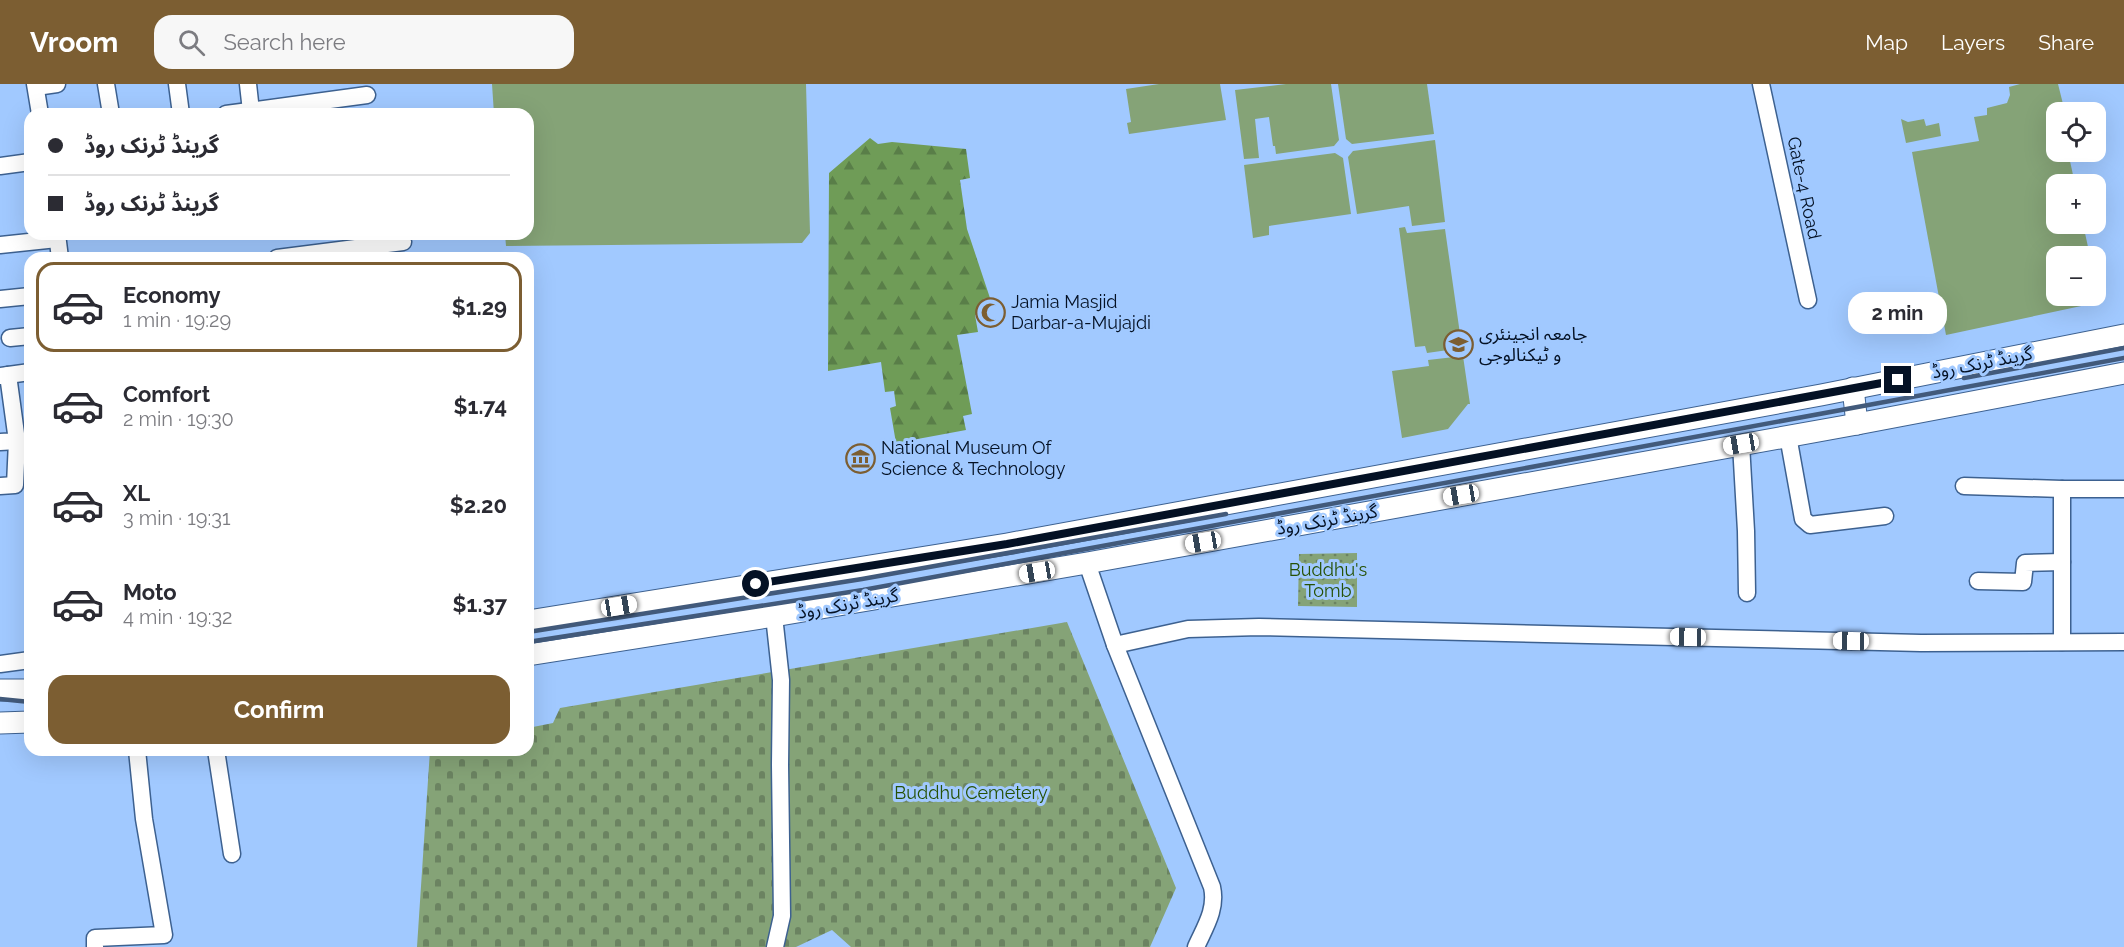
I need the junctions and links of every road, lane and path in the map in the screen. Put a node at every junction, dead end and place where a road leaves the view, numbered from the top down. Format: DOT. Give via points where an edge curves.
graph roads {
  1 [pos="57,84"];
  2 [pos="106,84"];
  3 [pos="177,84"];
  4 [pos="248,84"];
  5 [pos="1761,84"];
  6 [pos="35,85"];
  7 [pos="367,95"];
  8 [pos="39,108"];
  9 [pos="110,108"];
  10 [pos="180,108"];
  11 [pos="247,108"];
  12 [pos="275,108"];
  13 [pos="24,163"];
  14 [pos="0,166"];
  15 [pos="32,240"];
  16 [pos="403,242"];
  17 [pos="0,245"];
  18 [pos="336,252"];
  19 [pos="24,297"];
  20 [pos="0,299"];
  21 [pos="1808,300"];
  22 [pos="2124,335"];
  23 [pos="24,337"];
  24 [pos="10,338"];
  25 [pos="24,373"];
  26 [pos="4,376"];
  27 [pos="2124,376"];
  28 [pos="1853,388"];
  29 [pos="1857,424"];
  30 [pos="1788,436"];
  31 [pos="17,441"];
  32 [pos="0,442"];
  33 [pos="1741,444"];
  34 [pos="0,486"];
  35 [pos="1964,486"];
  36 [pos="2062,489"];
  37 [pos="2124,489"];
  38 [pos="1885,516"];
  39 [pos="2062,562"];
  40 [pos="1087,564"];
  41 [pos="1978,581"];
  42 [pos="1748,592"];
  43 [pos="774,616"];
  44 [pos="534,620"];
  45 [pos="2062,642"];
  46 [pos="2124,642"];
  47 [pos="1115,645"];
  48 [pos="534,654"];
  49 [pos="24,661"];
  50 [pos="0,664"];
  51 [pos="0,690"];
  52 [pos="24,690"];
  53 [pos="24,722"];
  54 [pos="0,723"];
  55 [pos="138,756"];
  56 [pos="217,756"];
  57 [pos="232,854"];
  58 [pos="96,947"];
  59 [pos="775,947"];
  60 [pos="1196,947"];
  1 -- 6 [label="street"];
  2 -- 9 [label="street"];
  3 -- 10 [label="street"];
  4 -- 11 [label="street"];
  5 -- 21 [label="street, Gate-4 Road"];
  6 -- 8 [label="street"];
  7 -- 12 [label="street"];
  13 -- 14 [label="street"];
  15 -- 17 [label="street"];
  16 -- 18 [label="street"];
  19 -- 20 [label="street"];
  22 -- 28 [label="main road, گرینڈ ٹرنک روڈ"];
  23 -- 24 [label="street"];
  25 -- 26 [label="street"];
  26 -- 31 [label="street"];
  27 -- 29 [label="main road, گرینڈ ٹرنک روڈ"];
  28 -- 29 [label="main road"];
  28 -- 44 [label="main road, گرینڈ ٹرنک روڈ" via="1007,544"];
  29 -- 30 [label="main road, گرینڈ ٹرنک روڈ"];
  30 -- 33 [label="main road, گرینڈ ٹرنک روڈ"];
  30 -- 38 [label="street" via="1806,523"];
  31 -- 32 [label="street"];
  31 -- 34 [label="street" via="15,485"];
  33 -- 40 [label="main road, گرینڈ ٹرنک روڈ"];
  33 -- 42 [label="street"];
  35 -- 36 [label="street"];
  36 -- 37 [label="street"];
  36 -- 39 [label="street"];
  39 -- 41 [label="street" via="2025,563 2023,582"];
  39 -- 45 [label="street"];
  40 -- 43 [label="main road, گرینڈ ٹرنک روڈ"];
  40 -- 47 [label="street"];
  43 -- 48 [label="main road, گرینڈ ٹرنک روڈ"];
  43 -- 59 [label="street" via="781,680 782,916"];
  45 -- 46 [label="street"];
  45 -- 47 [label="street" via="1921,643 1259,627 1188,629"];
  47 -- 60 [label="street" via="1212,887 1212,912"];
  49 -- 50 [label="street"];
  51 -- 52 [label="main road"];
  53 -- 54 [label="main road"];
  55 -- 58 [label="street" via="164,935 95,938"];
  56 -- 57 [label="street"];
}
